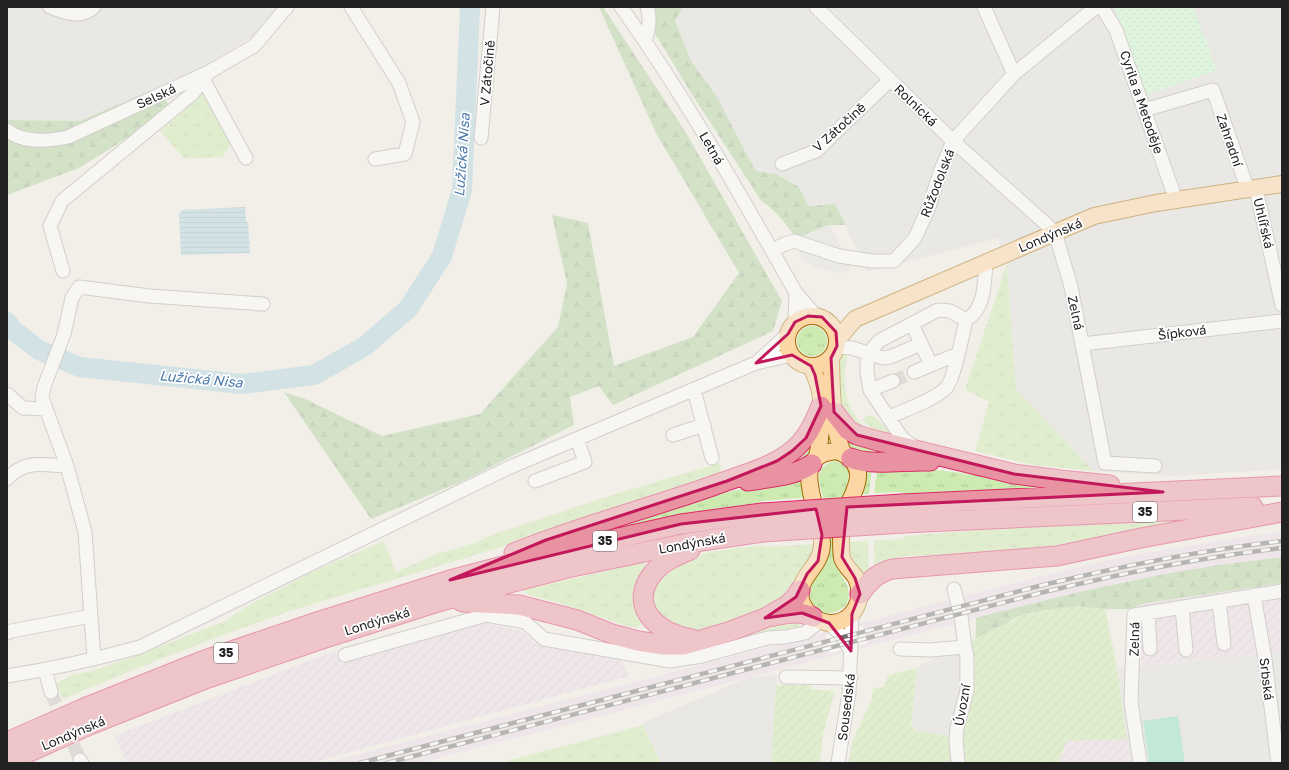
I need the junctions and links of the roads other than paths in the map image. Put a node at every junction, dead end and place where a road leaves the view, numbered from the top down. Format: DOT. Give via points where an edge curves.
graph roads {
  1 [pos="50,7"];
  2 [pos="287,7"];
  3 [pos="351,7"];
  4 [pos="493,7"];
  5 [pos="621,7"];
  6 [pos="647,7"];
  7 [pos="816,7"];
  8 [pos="984,7"];
  9 [pos="1096,7"];
  10 [pos="1102,7"];
  11 [pos="91,10"];
  12 [pos="645,40"];
  13 [pos="1014,74"];
  14 [pos="206,76"];
  15 [pos="890,80"];
  16 [pos="1144,110"];
  17 [pos="7,130"];
  18 [pos="481,138"];
  19 [pos="953,141"];
  20 [pos="246,158"];
  21 [pos="375,159"];
  22 [pos="782,164"];
  23 [pos="1282,184"];
  24 [pos="1252,189"];
  25 [pos="1176,200"];
  26 [pos="1055,232"];
  27 [pos="772,250"];
  28 [pos="986,263"];
  29 [pos="63,271"];
  30 [pos="796,293"];
  31 [pos="263,304"];
  32 [pos="1282,305"];
  33 [pos="821,318"];
  34 [pos="855,319"];
  35 [pos="966,320"];
  36 [pos="1282,321"];
  37 [pos="912,324"];
  38 [pos="792,328"];
  39 [pos="921,344"];
  40 [pos="1083,344"];
  41 [pos="835,348"];
  42 [pos="958,354"];
  43 [pos="792,355"];
  44 [pos="870,355"];
  45 [pos="756,363"];
  46 [pos="931,365"];
  47 [pos="811,366"];
  48 [pos="914,372"];
  49 [pos="893,381"];
  50 [pos="694,390"];
  51 [pos="870,390"];
  52 [pos="7,394"];
  53 [pos="46,409"];
  54 [pos="827,409"];
  55 [pos="889,417"];
  56 [pos="704,424"];
  57 [pos="673,435"];
  58 [pos="577,439"];
  59 [pos="917,450"];
  60 [pos="847,456"];
  61 [pos="712,458"];
  62 [pos="814,460"];
  63 [pos="67,466"];
  64 [pos="979,466"];
  65 [pos="1155,466"];
  66 [pos="7,479"];
  67 [pos="535,481"];
  68 [pos="1282,486"];
  69 [pos="700,490"];
  70 [pos="1163,492"];
  71 [pos="1282,506"];
  72 [pos="1282,512"];
  73 [pos="720,538"];
  74 [pos="450,580"];
  75 [pos="954,589"];
  76 [pos="800,590"];
  77 [pos="1282,591"];
  78 [pos="860,594"];
  79 [pos="1254,595"];
  80 [pos="441,601"];
  81 [pos="1219,601"];
  82 [pos="1182,608"];
  83 [pos="1148,613"];
  84 [pos="852,614"];
  85 [pos="91,616"];
  86 [pos="765,618"];
  87 [pos="821,620"];
  88 [pos="7,633"];
  89 [pos="703,640"];
  90 [pos="1224,644"];
  91 [pos="965,647"];
  92 [pos="900,649"];
  93 [pos="1150,650"];
  94 [pos="1186,650"];
  95 [pos="851,652"];
  96 [pos="345,655"];
  97 [pos="94,659"];
  98 [pos="45,670"];
  99 [pos="7,676"];
  100 [pos="786,677"];
  101 [pos="851,678"];
  102 [pos="51,692"];
  103 [pos="7,742"];
  104 [pos="7,762"];
  105 [pos="838,763"];
  106 [pos="958,763"];
  107 [pos="1140,763"];
  108 [pos="1278,763"];
  1 -- 11 [label="street" via="73,14"];
  2 -- 14 [label="street, Selská" via="254,46"];
  3 -- 21 [label="street" via="399,83 413,122 405,154"];
  4 -- 18 [label="street, V Zátočině"];
  5 -- 12 [label="street, Letná"];
  6 -- 12 [label="street" via="650,14"];
  7 -- 15 [label="street, Rolnická"];
  8 -- 13 [label="street"];
  9 -- 13 [label="street, Růžodolská"];
  10 -- 16 [label="street, Cyrila a Metoděje" via="1116,30"];
  12 -- 27 [label="street, Letná" via="705,135"];
  13 -- 19 [label="street, Růžodolská"];
  14 -- 17 [label="street, Selská" via="68,137 54,140 22,139"];
  14 -- 20 [label="street"];
  14 -- 29 [label="street" via="192,94 62,200 50,226"];
  15 -- 19 [label="street, Rolnická"];
  15 -- 22 [label="street, V Zátočině" via="816,151"];
  16 -- 24 [label="street, Zahradní" via="1213,90"];
  16 -- 25 [label="street, Cyrila a Metoděje"];
  19 -- 26 [label="street, Rolnická"];
  19 -- 27 [label="street, Růžodolská" via="929,207 914,238 894,260 872,261 839,256 794,241"];
  23 -- 24 [label="main road, Londýnská"];
  24 -- 25 [label="main road, Londýnská"];
  24 -- 32 [label="street, Uhlířská"];
  25 -- 26 [label="main road, Londýnská" via="1100,214"];
  26 -- 28 [label="main road, Londýnská"];
  26 -- 40 [label="street, Zelná" via="1071,287"];
  27 -- 30 [label="street, Letná"];
  28 -- 34 [label="main road, Londýnská"];
  28 -- 35 [label="street" via="982,302 973,316"];
  30 -- 33 [label="street, Letná"];
  30 -- 38 [label="street"];
  31 -- 53 [label="street" via="150,296 79,287 72,298 64,334 44,387 42,398"];
  33 -- 34 [label="main road"];
  33 -- 38 [label="main road" via="801,318"];
  33 -- 41 [label="main road" via="836,332"];
  34 -- 41 [label="main road, Londýnská"];
  35 -- 37 [label="street" via="950,311 938,310"];
  35 -- 42 [label="street"];
  36 -- 40 [label="street, Šípková"];
  37 -- 39 [label="street"];
  37 -- 44 [label="street" via="880,341"];
  38 -- 43 [label="main road" via="787,341"];
  38 -- 45 [label="street"];
  39 -- 44 [label="street" via="890,357"];
  39 -- 46 [label="street"];
  40 -- 65 [label="street, Zelná" via="1105,463"];
  41 -- 44 [label="street" via="852,348"];
  41 -- 47 [label="main road, Londýnská" via="818,366"];
  41 -- 54 [label="main road"];
  42 -- 46 [label="street"];
  42 -- 55 [label="street" via="948,387 938,395"];
  43 -- 45 [label="street"];
  43 -- 47 [label="main road" via="797,361"];
  44 -- 51 [label="street" via="867,372"];
  45 -- 50 [label="street"];
  46 -- 48 [label="street"];
  47 -- 54 [label="main road"];
  49 -- 51 [label="street"];
  50 -- 56 [label="street"];
  50 -- 58 [label="street"];
  51 -- 55 [label="street"];
  52 -- 53 [label="street" via="22,408"];
  53 -- 63 [label="street"];
  54 -- 59 [label="highway" via="848,430 857,435"];
  54 -- 60 [label="main road" via="839,443"];
  54 -- 62 [label="main road"];
  54 -- 69 [label="highway, 35" via="806,438 777,461"];
  55 -- 59 [label="street" via="902,438"];
  56 -- 57 [label="street"];
  56 -- 61 [label="street"];
  58 -- 67 [label="street" via="585,462"];
  58 -- 97 [label="street" via="508,468 140,647"];
  59 -- 64 [label="highway"];
  60 -- 62 [label="main road" via="836,451 826,452"];
  60 -- 64 [label="highway" via="862,462 915,460"];
  60 -- 78 [label="main road" via="858,473 843,523 841,549 845,564 859,586"];
  62 -- 69 [label="highway, 35" via="803,470 795,473"];
  62 -- 76 [label="main road" via="809,476 820,524 822,546 818,561 802,581"];
  63 -- 66 [label="street" via="25,466"];
  63 -- 85 [label="street" via="84,532"];
  64 -- 70 [label="highway" via="1029,476"];
  68 -- 70 [label="highway, 35"];
  69 -- 74 [label="highway, 35" via="546,540"];
  70 -- 74 [label="highway, Londýnská / 35, bridge" via="762,513 681,524 560,551"];
  71 -- 73 [label="highway, Londýnská / 35, bridge" via="903,523 763,532"];
  72 -- 78 [label="highway" via="1057,556 892,569 875,576"];
  73 -- 80 [label="highway, Londýnská / 35" via="567,568"];
  73 -- 89 [label="highway, 35" via="667,560 647,581 644,592 646,610 660,628 684,638"];
  74 -- 103 [label="highway, Londýnská / 35" via="202,661"];
  75 -- 91 [label="street, Úvozní"];
  76 -- 86 [label="highway, 35" via="788,605"];
  76 -- 87 [label="main road" via="804,606"];
  77 -- 79 [label="street, Zelná"];
  78 -- 84 [label="main road" via="857,608"];
  79 -- 81 [label="street, Zelná"];
  79 -- 108 [label="street, Srbská"];
  80 -- 89 [label="highway, 35" via="519,605 577,620 612,634 664,645 684,645"];
  80 -- 104 [label="highway, Londýnská / 35" via="208,678 92,724"];
  81 -- 82 [label="street, Zelná"];
  81 -- 90 [label="street"];
  82 -- 83 [label="street, Zelná"];
  82 -- 94 [label="street"];
  83 -- 93 [label="street"];
  83 -- 107 [label="street, Zelná" via="1134,615 1131,702"];
  84 -- 87 [label="main road" via="837,622"];
  84 -- 95 [label="street, Sousedská"];
  85 -- 88 [label="street"];
  85 -- 97 [label="street"];
  86 -- 87 [label="highway, 35" via="802,613"];
  86 -- 89 [label="highway, 35"];
  87 -- 95 [label="street" via="841,635"];
  87 -- 96 [label="street" via="805,633 768,638 702,656 670,661 544,639 525,622 486,615"];
  91 -- 92 [label="street"];
  91 -- 106 [label="street, Úvozní" via="967,691 956,740"];
  95 -- 101 [label="street, Sousedská"];
  97 -- 98 [label="street"];
  98 -- 99 [label="street"];
  98 -- 102 [label="street"];
  100 -- 101 [label="street"];
  101 -- 105 [label="street, Sousedská"];
}
